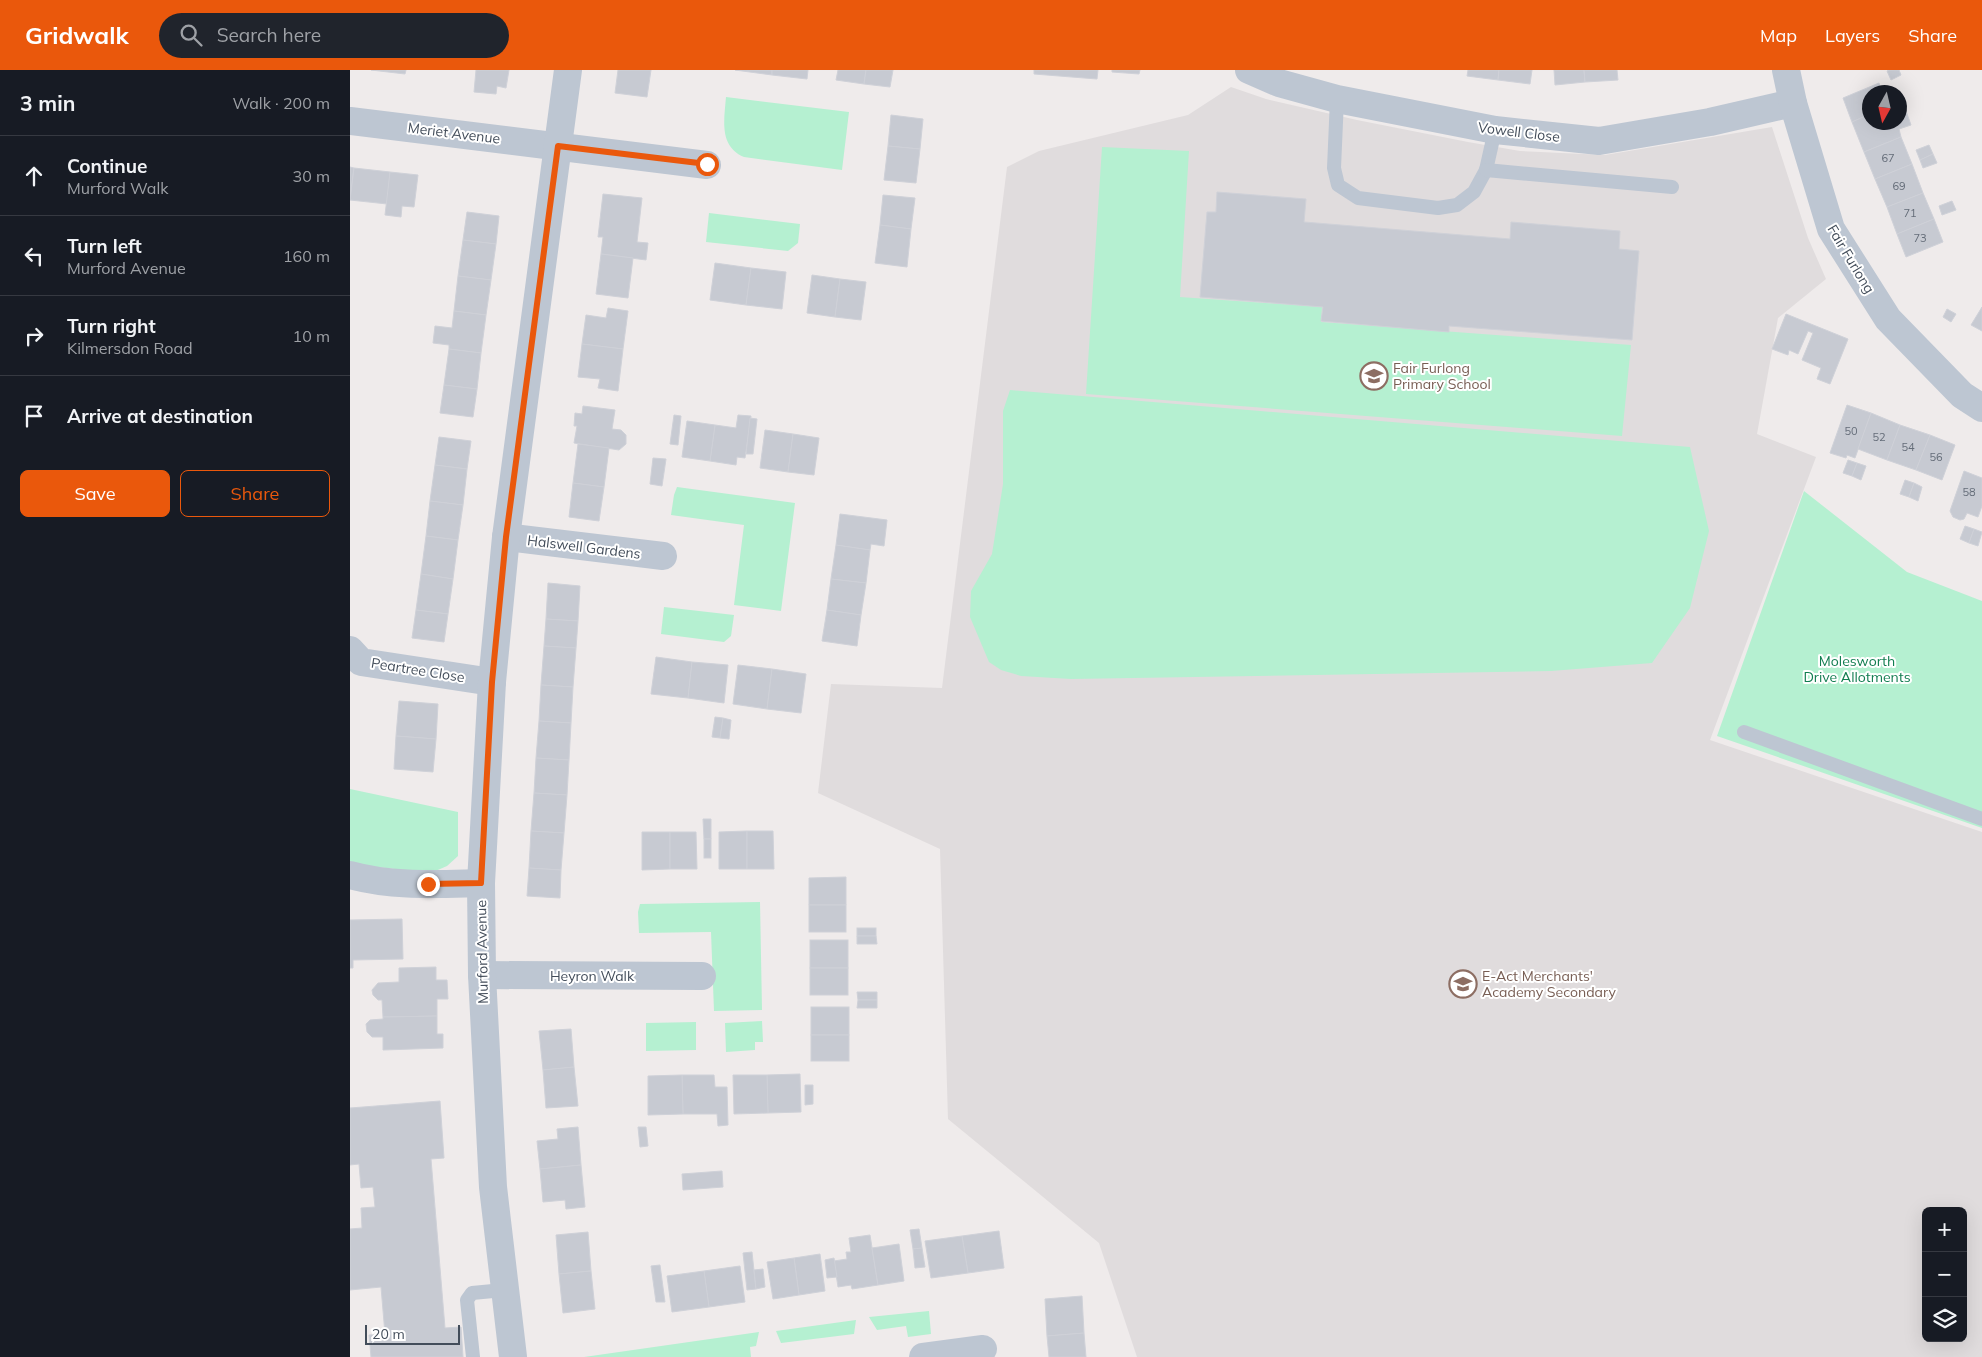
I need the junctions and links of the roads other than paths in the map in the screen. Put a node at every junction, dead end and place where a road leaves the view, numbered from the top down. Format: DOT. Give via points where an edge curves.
graph roads {
  1 [pos="568,70"];
  2 [pos="1249,70"];
  3 [pos="1786,70"];
  4 [pos="1337,99"];
  5 [pos="1794,103"];
  6 [pos="350,121"];
  7 [pos="1495,130"];
  8 [pos="558,146"];
  9 [pos="707,164"];
  10 [pos="1486,170"];
  11 [pos="1672,188"];
  12 [pos="1982,408"];
  13 [pos="506,537"];
  14 [pos="663,556"];
  15 [pos="350,650"];
  16 [pos="492,682"];
  17 [pos="1744,732"];
  18 [pos="1982,819"];
  19 [pos="350,875"];
  20 [pos="481,883"];
  21 [pos="482,975"];
  22 [pos="702,976"];
  23 [pos="504,1290"];
  24 [pos="983,1349"];
  25 [pos="473,1357"];
  26 [pos="513,1357"];
  27 [pos="923,1357"];
  1 -- 8 [label="street, Murford Avenue"];
  2 -- 4 [label="street, Vowell Close" via="1280,83"];
  3 -- 5 [label="street, Fair Furlong"];
  4 -- 7 [label="street, Vowell Close"];
  4 -- 10 [label="lane" via="1334,168 1338,184 1358,198 1438,208 1457,205 1474,192"];
  5 -- 7 [label="street, Vowell Close" via="1710,122 1599,141"];
  5 -- 12 [label="street, Fair Furlong" via="1830,229 1888,319 1962,395"];
  6 -- 8 [label="street, Meriet Avenue"];
  7 -- 10 [label="lane"];
  8 -- 9 [label="street, Meriet Avenue"];
  8 -- 13 [label="street, Murford Avenue"];
  10 -- 11 [label="lane"];
  13 -- 14 [label="street, Halswell Gardens"];
  13 -- 16 [label="street, Murford Avenue"];
  15 -- 16 [label="street, Peartree Close" via="361,662"];
  16 -- 20 [label="street, Murford Avenue"];
  17 -- 18 [label="lane"];
  19 -- 20 [label="street" via="390,882"];
  20 -- 21 [label="street, Murford Avenue"];
  21 -- 22 [label="street, Heyron Walk"];
  21 -- 23 [label="street, Murford Avenue" via="493,1187"];
  23 -- 25 [label="lane" via="472,1293 467,1300"];
  23 -- 26 [label="street, Murford Avenue"];
  24 -- 27 [label="street"];
}
